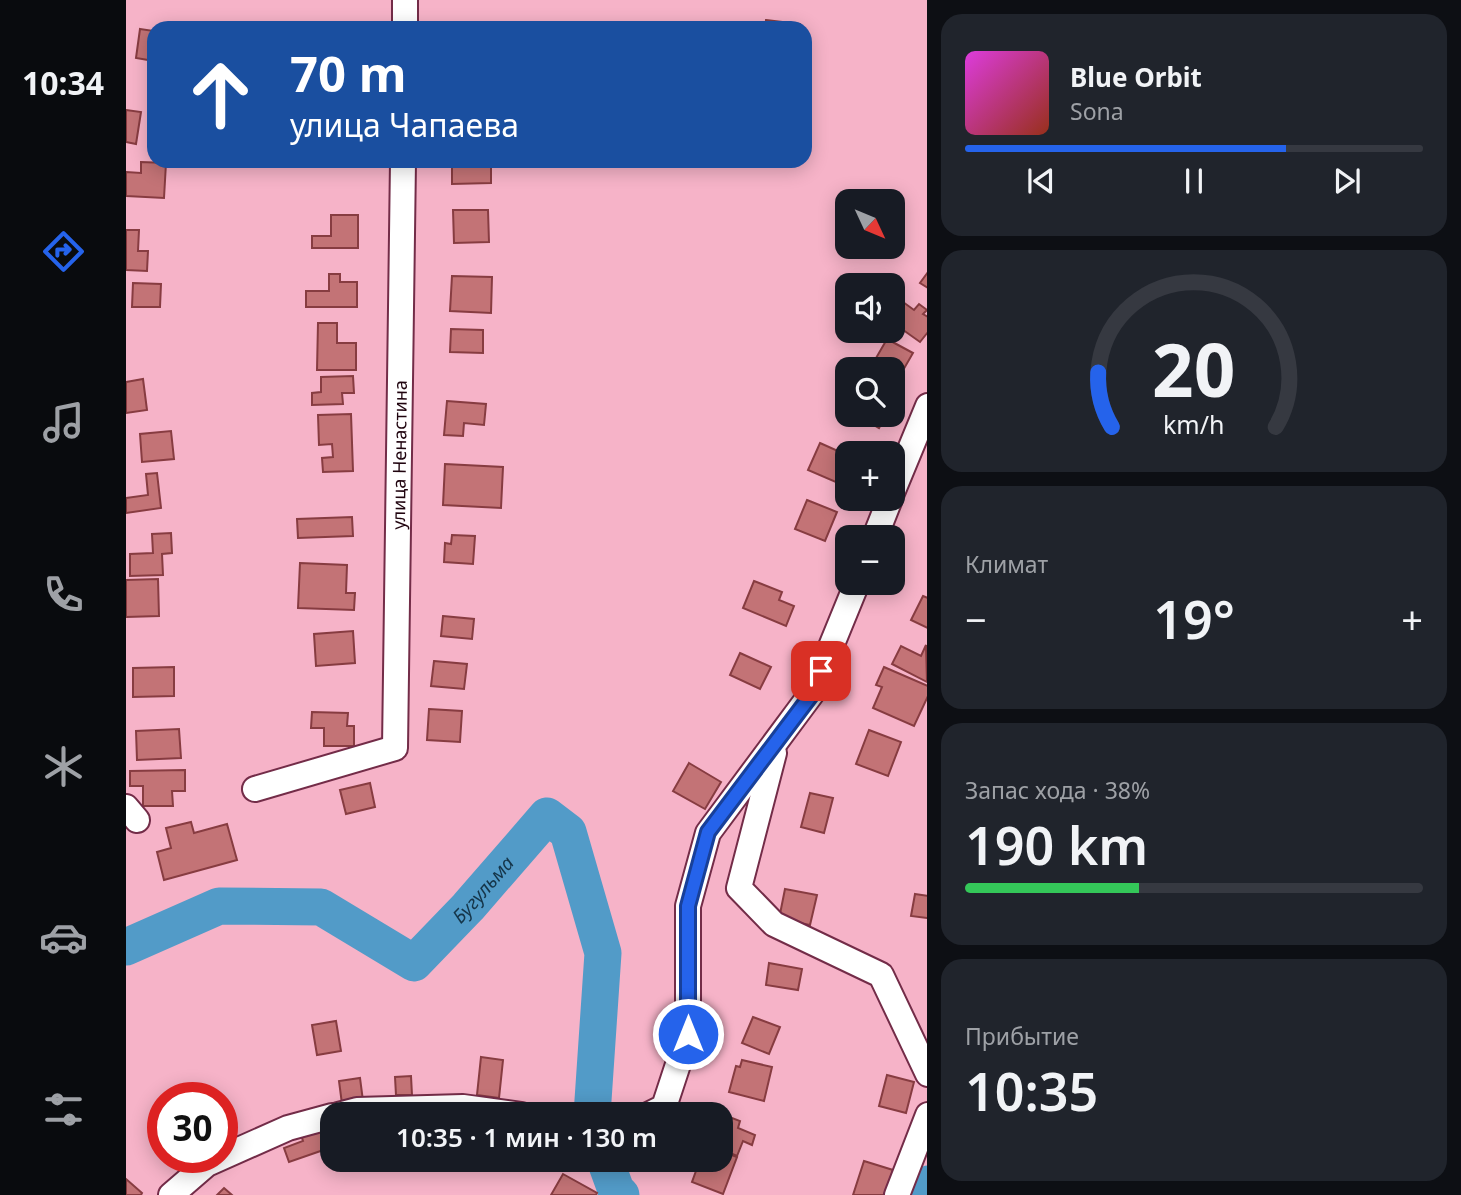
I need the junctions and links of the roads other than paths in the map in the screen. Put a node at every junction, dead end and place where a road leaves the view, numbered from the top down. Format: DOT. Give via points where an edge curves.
graph roads {
  1 [pos="405,0"];
  2 [pos="405,21"];
  3 [pos="403,168"];
  4 [pos="927,406"];
  5 [pos="905,461"];
  6 [pos="851,595"];
  7 [pos="778,738"];
  8 [pos="255,789"];
  9 [pos="927,1074"];
  10 [pos="666,1102"];
  11 [pos="927,1115"];
  12 [pos="320,1119"];
  13 [pos="171,1195"];
  14 [pos="897,1195"];
  1 -- 2 [label="street"];
  3 -- 8 [label="street, улица Ненастина" via="396,748"];
  4 -- 5 [label="street"];
  6 -- 7 [label="street" via="812,694"];
  7 -- 9 [label="street" via="739,887 774,924 881,975"];
  7 -- 10 [label="street" via="708,832 688,906 688,1034"];
  11 -- 14 [label="street"];
  12 -- 13 [label="street" via="288,1128 207,1164"];
}
